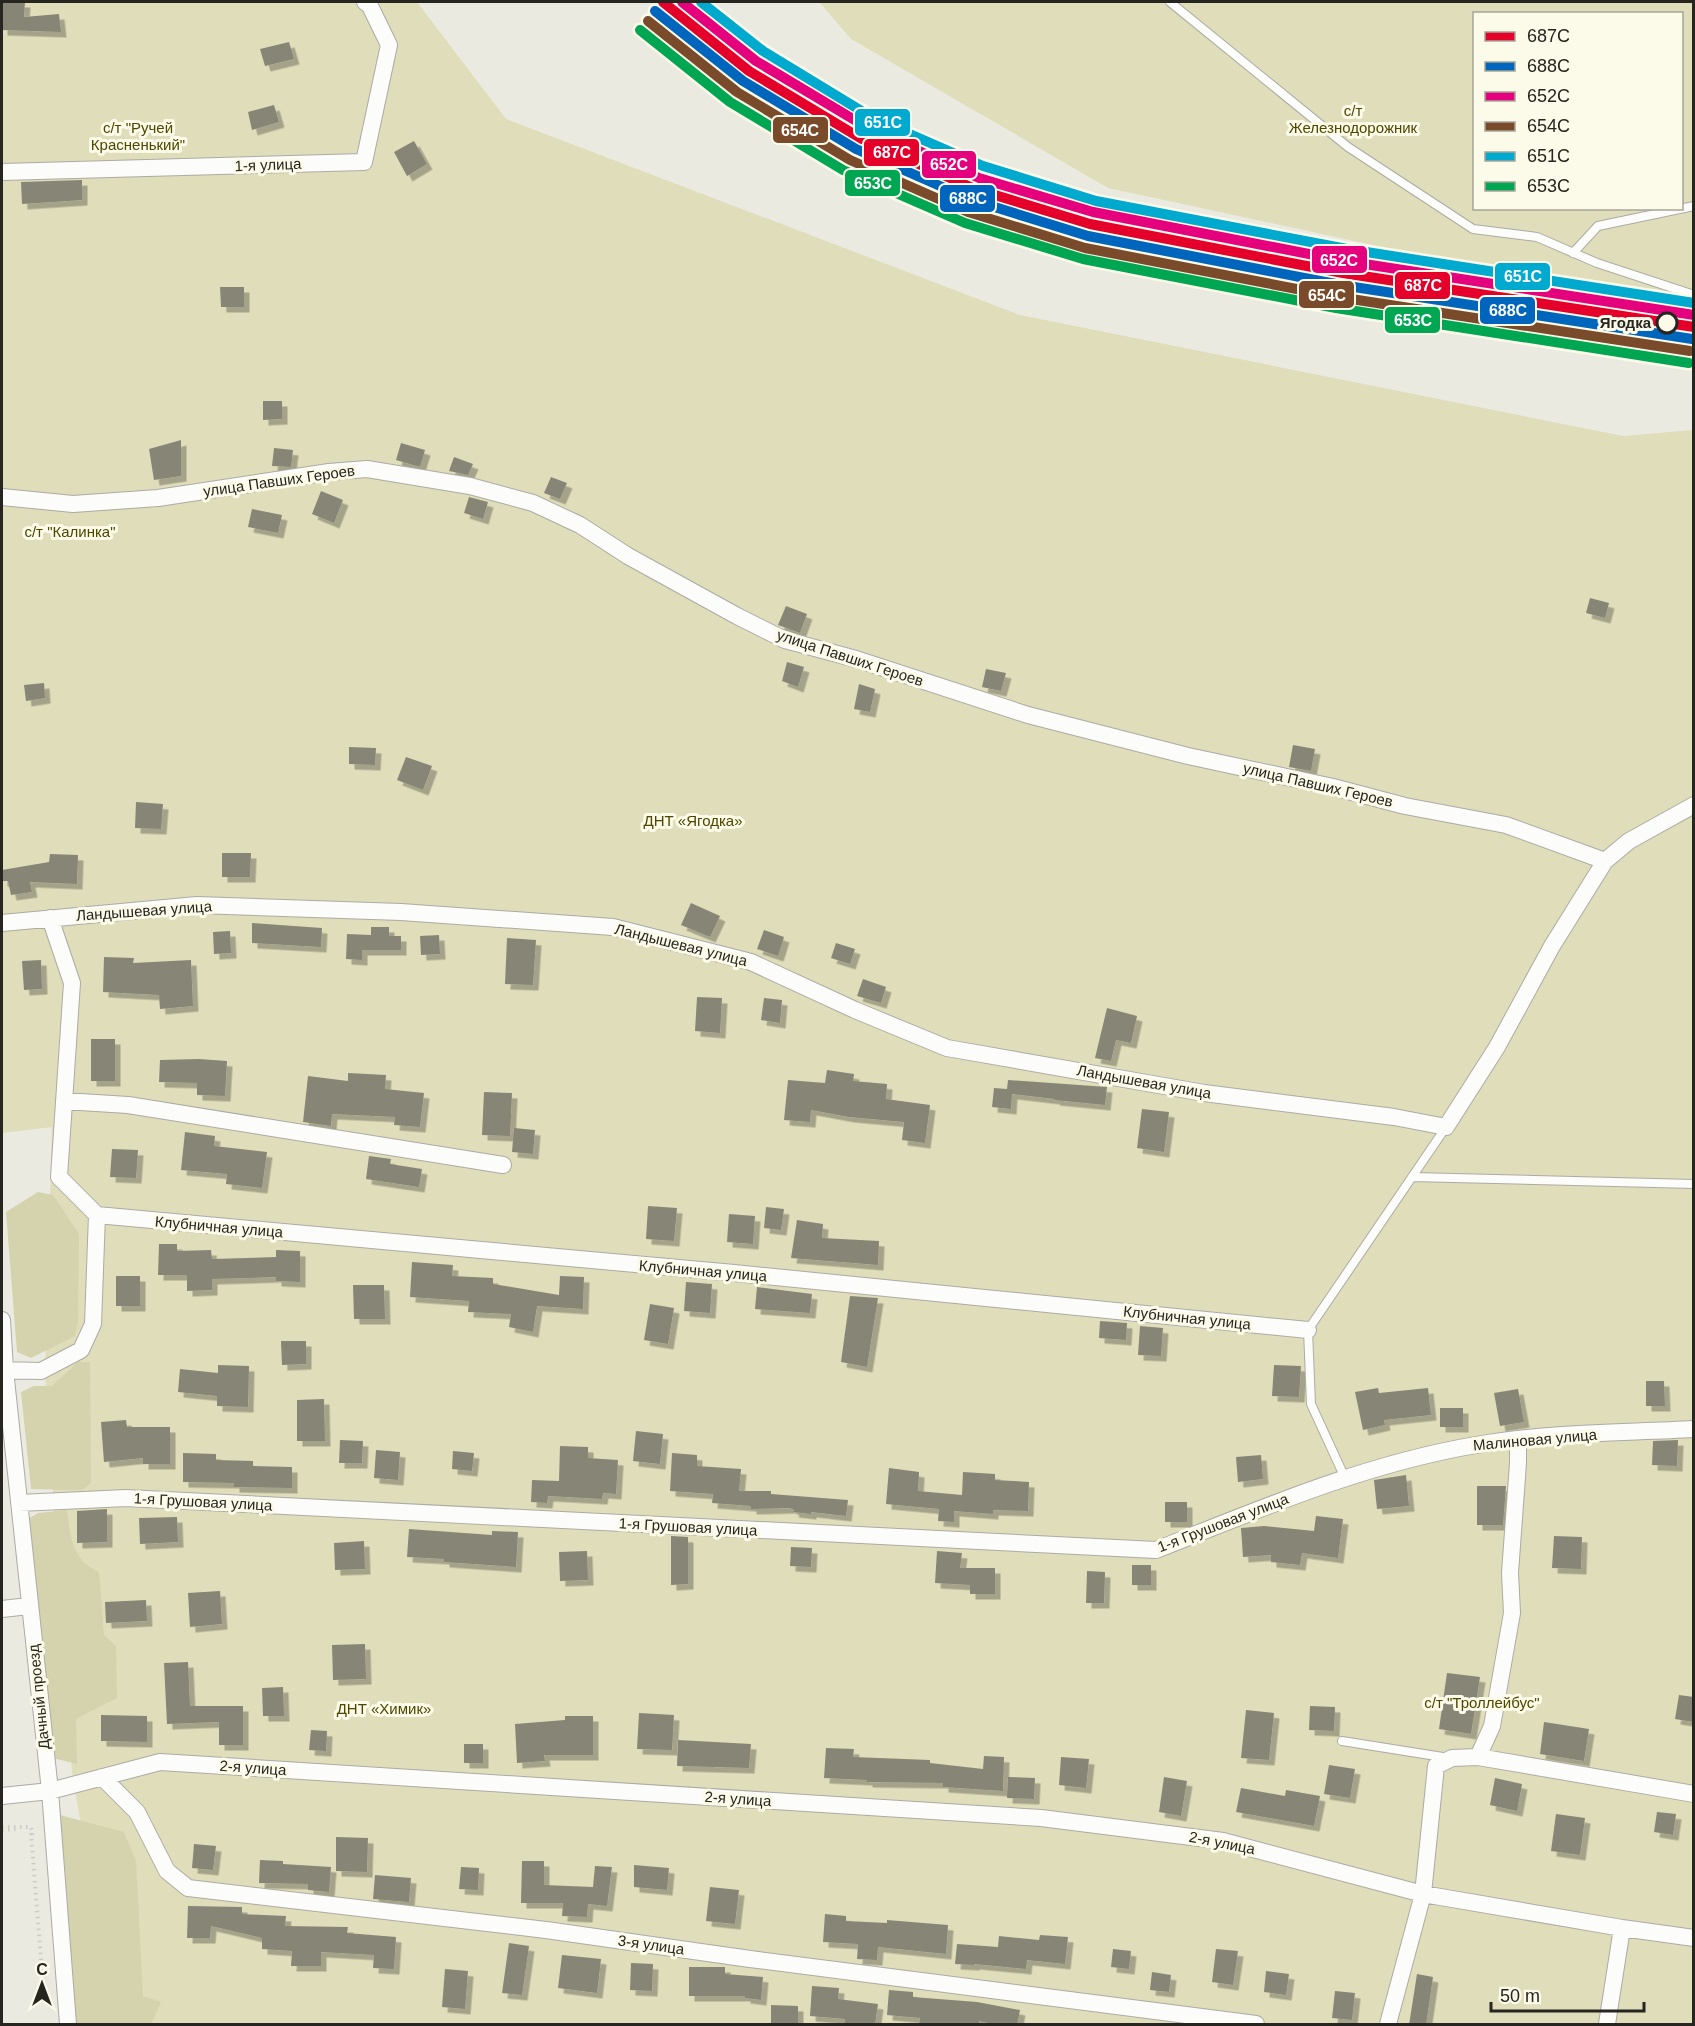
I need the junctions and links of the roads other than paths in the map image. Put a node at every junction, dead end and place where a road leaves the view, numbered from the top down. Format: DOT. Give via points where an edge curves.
graph roads {
  1 [pos="365,2"];
  2 [pos="1170,2"];
  3 [pos="2,172"];
  4 [pos="1675,210"];
  5 [pos="1573,253"];
  6 [pos="1694,295"];
  7 [pos="2,497"];
  8 [pos="1694,805"];
  9 [pos="1605,861"];
  10 [pos="50,918"];
  11 [pos="2,923"];
  12 [pos="64,1101"];
  13 [pos="1446,1127"];
  14 [pos="503,1165"];
  15 [pos="1412,1176"];
  16 [pos="1694,1184"];
  17 [pos="97,1215"];
  18 [pos="2,1320"];
  19 [pos="1308,1330"];
  20 [pos="3,1370"];
  21 [pos="1694,1429"];
  22 [pos="1518,1439"];
  23 [pos="1345,1478"];
  24 [pos="19,1503"];
  25 [pos="29,1606"];
  26 [pos="2,1609"];
  27 [pos="1342,1741"];
  28 [pos="1478,1757"];
  29 [pos="1452,1758"];
  30 [pos="102,1777"];
  31 [pos="50,1791"];
  32 [pos="1694,1794"];
  33 [pos="2,1796"];
  34 [pos="1423,1894"];
  35 [pos="1622,1928"];
  36 [pos="1694,1938"];
  37 [pos="68,2025"];
  38 [pos="1256,2025"];
  39 [pos="1388,2025"];
  40 [pos="1607,2025"];
  1 -- 3 [label="street, 1-я улица" via="389,45 364,162"];
  2 -- 5 [label="lane" via="1348,147 1473,229 1537,237"];
  4 -- 5 [label="lane" via="1598,226"];
  5 -- 6 [label="lane"];
  7 -- 9 [label="street, улица Павших Героев" via="73,504 158,498 367,469 470,486 533,504 580,525 628,556 785,640 1028,714 1188,756 1506,825"];
  8 -- 9 [label="street" via="1629,840"];
  9 -- 13 [label="street"];
  10 -- 11 [label="street, Ландышевая улица"];
  10 -- 12 [label="street" via="72,983"];
  10 -- 13 [label="street, Ландышевая улица" via="197,905 401,912 613,927 751,962 946,1048 1204,1093"];
  12 -- 14 [label="street" via="128,1105"];
  12 -- 17 [label="street" via="59,1177"];
  13 -- 15 [label="lane"];
  15 -- 16 [label="lane"];
  15 -- 19 [label="lane"];
  17 -- 19 [label="street, Клубничная улица"];
  17 -- 20 [label="street" via="93,1324 81,1350 41,1371"];
  18 -- 20 [label="street, Дачный проезд"];
  19 -- 23 [label="lane" via="1311,1404"];
  20 -- 24 [label="street, Дачный проезд"];
  21 -- 22 [label="street, Малиновая улица"];
  22 -- 23 [label="street, Малиновая улица" via="1384,1465"];
  22 -- 28 [label="street" via="1510,1573 1512,1612 1492,1726"];
  23 -- 24 [label="street, 1-я Грушовая улица" via="1156,1550 126,1498"];
  24 -- 25 [label="street, Дачный проезд"];
  25 -- 26 [label="street"];
  25 -- 31 [label="street, Дачный проезд"];
  27 -- 29 [label="lane"];
  28 -- 29 [label="street"];
  28 -- 32 [label="street"];
  29 -- 34 [label="street" via="1436,1766"];
  30 -- 31 [label="street, 2-я улица"];
  30 -- 34 [label="street, 2-я улица" via="160,1762 1041,1818 1223,1841"];
  30 -- 38 [label="street, 3-я улица" via="137,1812 167,1871 188,1888 534,1929"];
  31 -- 33 [label="street, 2-я улица"];
  31 -- 37 [label="street, Дачный проезд"];
  34 -- 35 [label="street, 2-я улица"];
  34 -- 39 [label="street"];
  35 -- 36 [label="street, 2-я улица"];
  35 -- 40 [label="street"];
}
